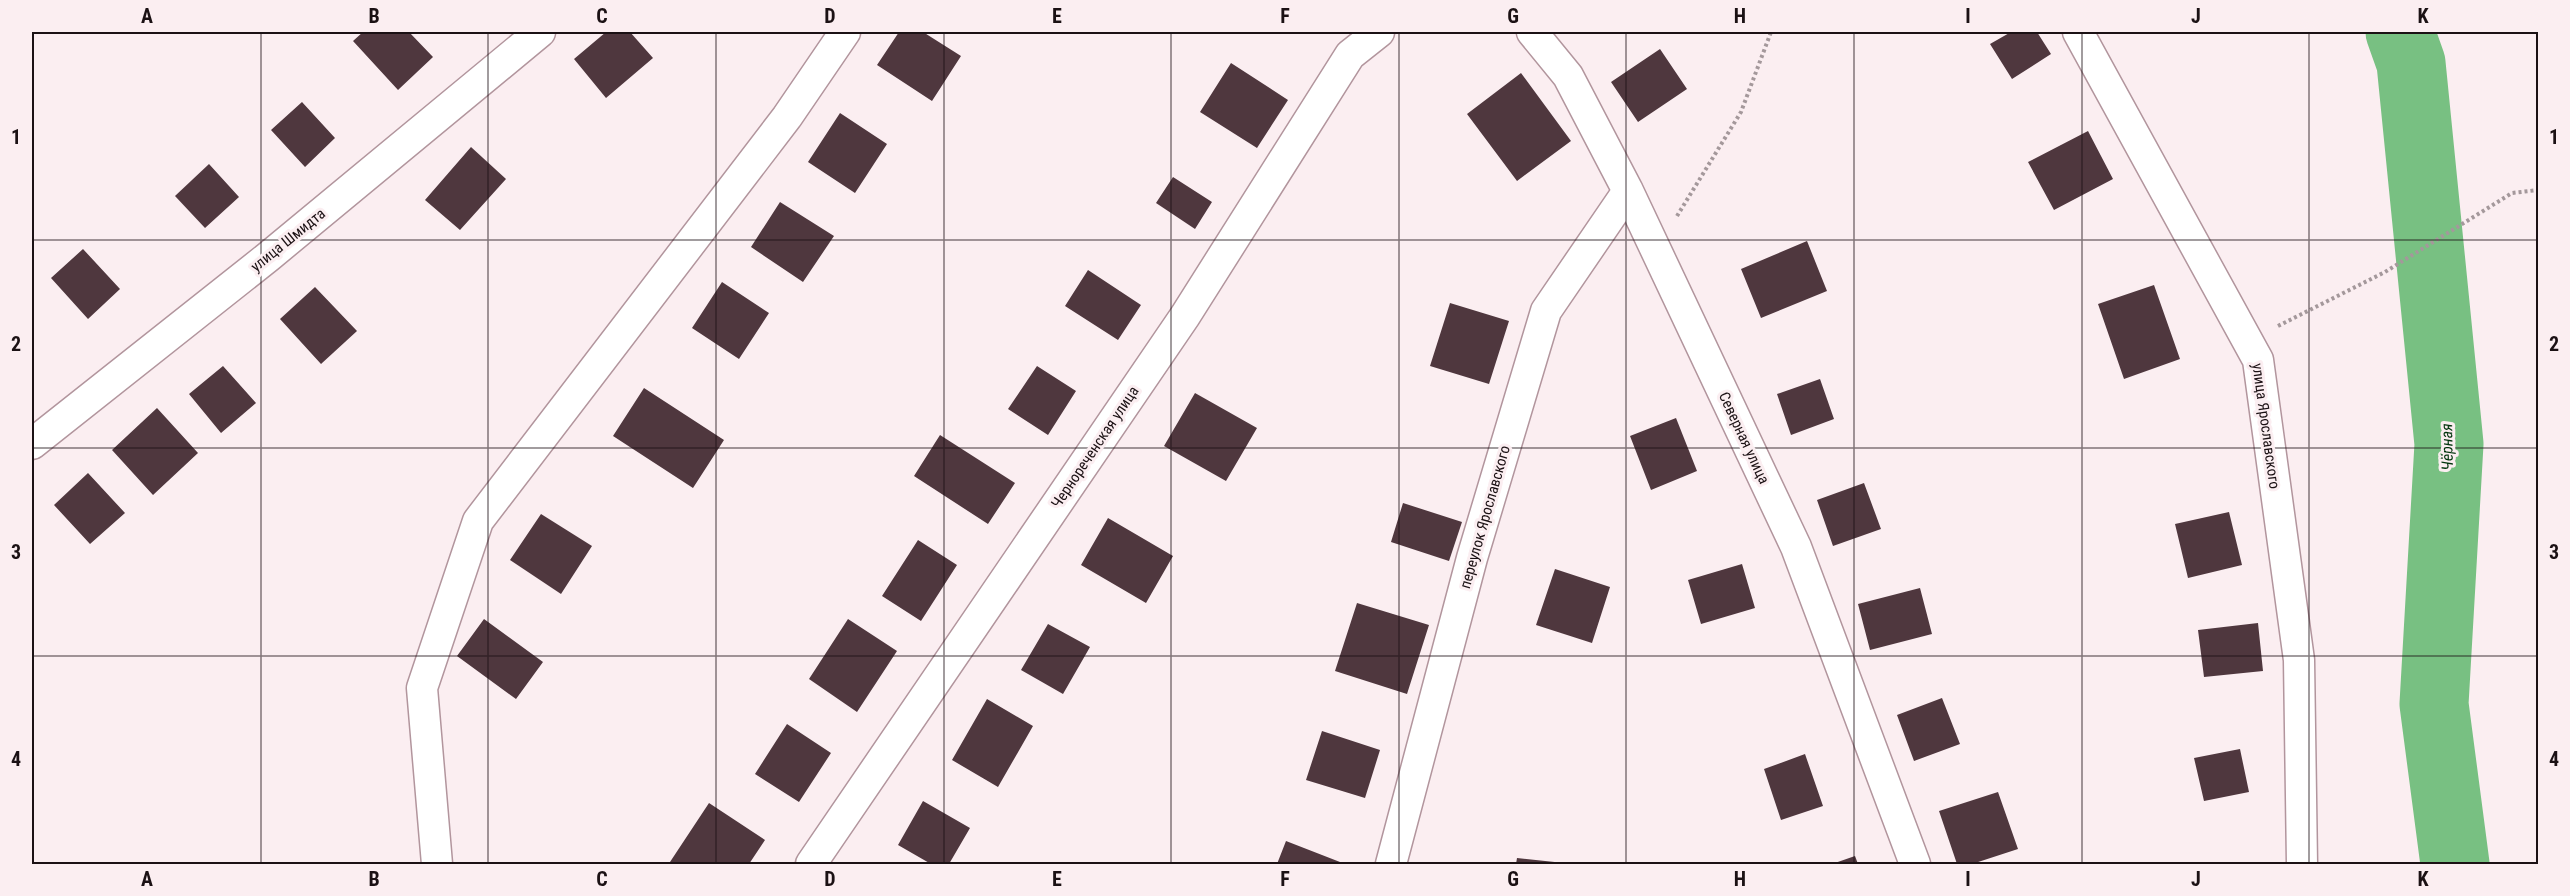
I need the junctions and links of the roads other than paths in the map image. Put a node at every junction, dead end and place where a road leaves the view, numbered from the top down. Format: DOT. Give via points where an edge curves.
graph roads {
  1 [pos="540,32"];
  2 [pos="844,32"];
  3 [pos="1379,32"];
  4 [pos="1532,32"];
  5 [pos="2078,32"];
  6 [pos="1628,191"];
  7 [pos="32,444"];
  8 [pos="436,864"];
  9 [pos="811,864"];
  10 [pos="1391,864"];
  11 [pos="1915,864"];
  12 [pos="2302,864"];
  1 -- 7 [label="street, улица Шмидта" via="268,257"];
  2 -- 8 [label="street" via="787,117 478,521 422,688"];
  3 -- 9 [label="street, Чернореченская улица" via="1350,55 1185,316"];
  4 -- 6 [label="street, Северная улица" via="1568,76"];
  5 -- 12 [label="street, улица Ярославского" via="2258,360 2299,660"];
  6 -- 10 [label="street, переулок Ярославского" via="1546,311 1472,558"];
  6 -- 11 [label="street, Северная улица" via="1796,547"];
}
